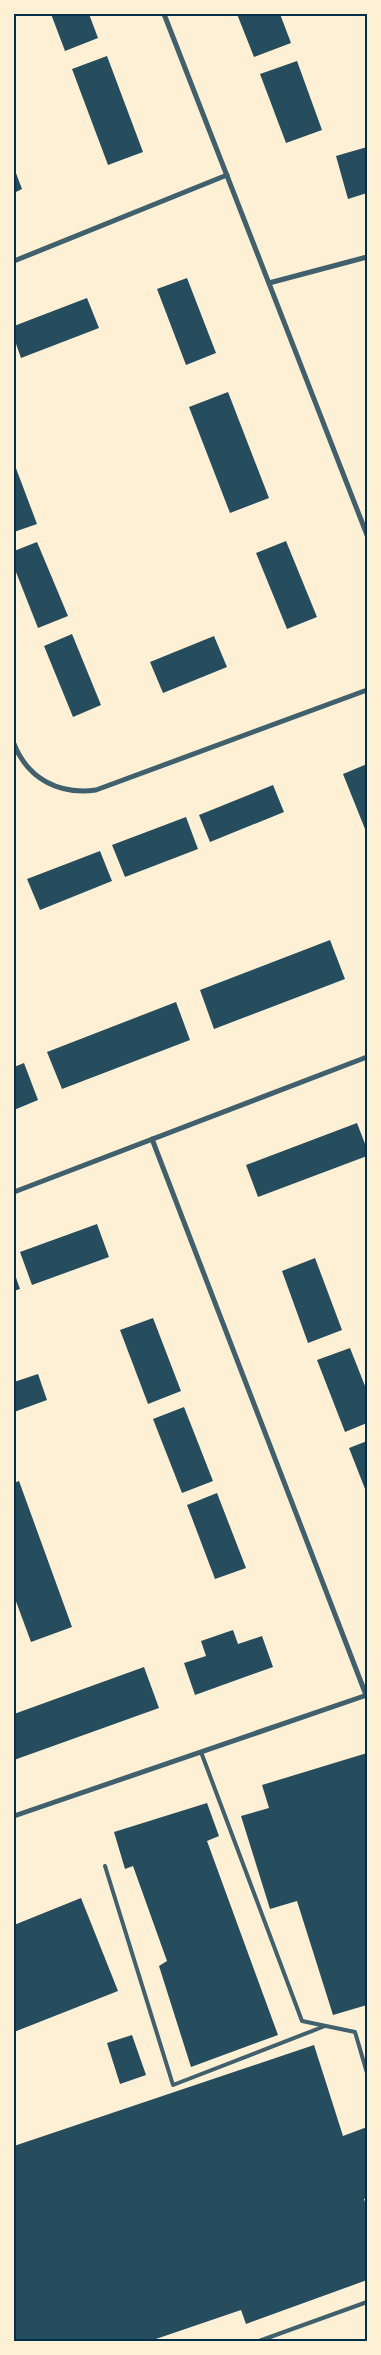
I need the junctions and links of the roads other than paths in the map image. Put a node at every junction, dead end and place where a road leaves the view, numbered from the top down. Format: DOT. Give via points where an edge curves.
graph roads {
  1 [pos="164,14"];
  2 [pos="227,175"];
  3 [pos="367,257"];
  4 [pos="14,261"];
  5 [pos="269,283"];
  6 [pos="367,535"];
  7 [pos="367,690"];
  8 [pos="14,744"];
  9 [pos="367,1057"];
  10 [pos="152,1139"];
  11 [pos="14,1192"];
  12 [pos="367,1696"];
  13 [pos="201,1752"];
  14 [pos="14,1816"];
  15 [pos="105,1866"];
  16 [pos="325,2026"];
  17 [pos="367,2073"];
  18 [pos="367,2302"];
  19 [pos="258,2341"];
  1 -- 2 [label="street"];
  2 -- 4 [label="street"];
  2 -- 5 [label="street"];
  3 -- 5 [label="street"];
  5 -- 6 [label="street"];
  7 -- 8 [label="street" via="96,790 66,790 40,779 19,758"];
  9 -- 10 [label="street"];
  10 -- 11 [label="street"];
  10 -- 12 [label="street"];
  12 -- 13 [label="street"];
  13 -- 14 [label="street"];
  13 -- 16 [label="lane" via="302,2021"];
  15 -- 16 [label="lane" via="173,2085"];
  16 -- 17 [label="lane" via="355,2032"];
  18 -- 19 [label="lane"];
}
